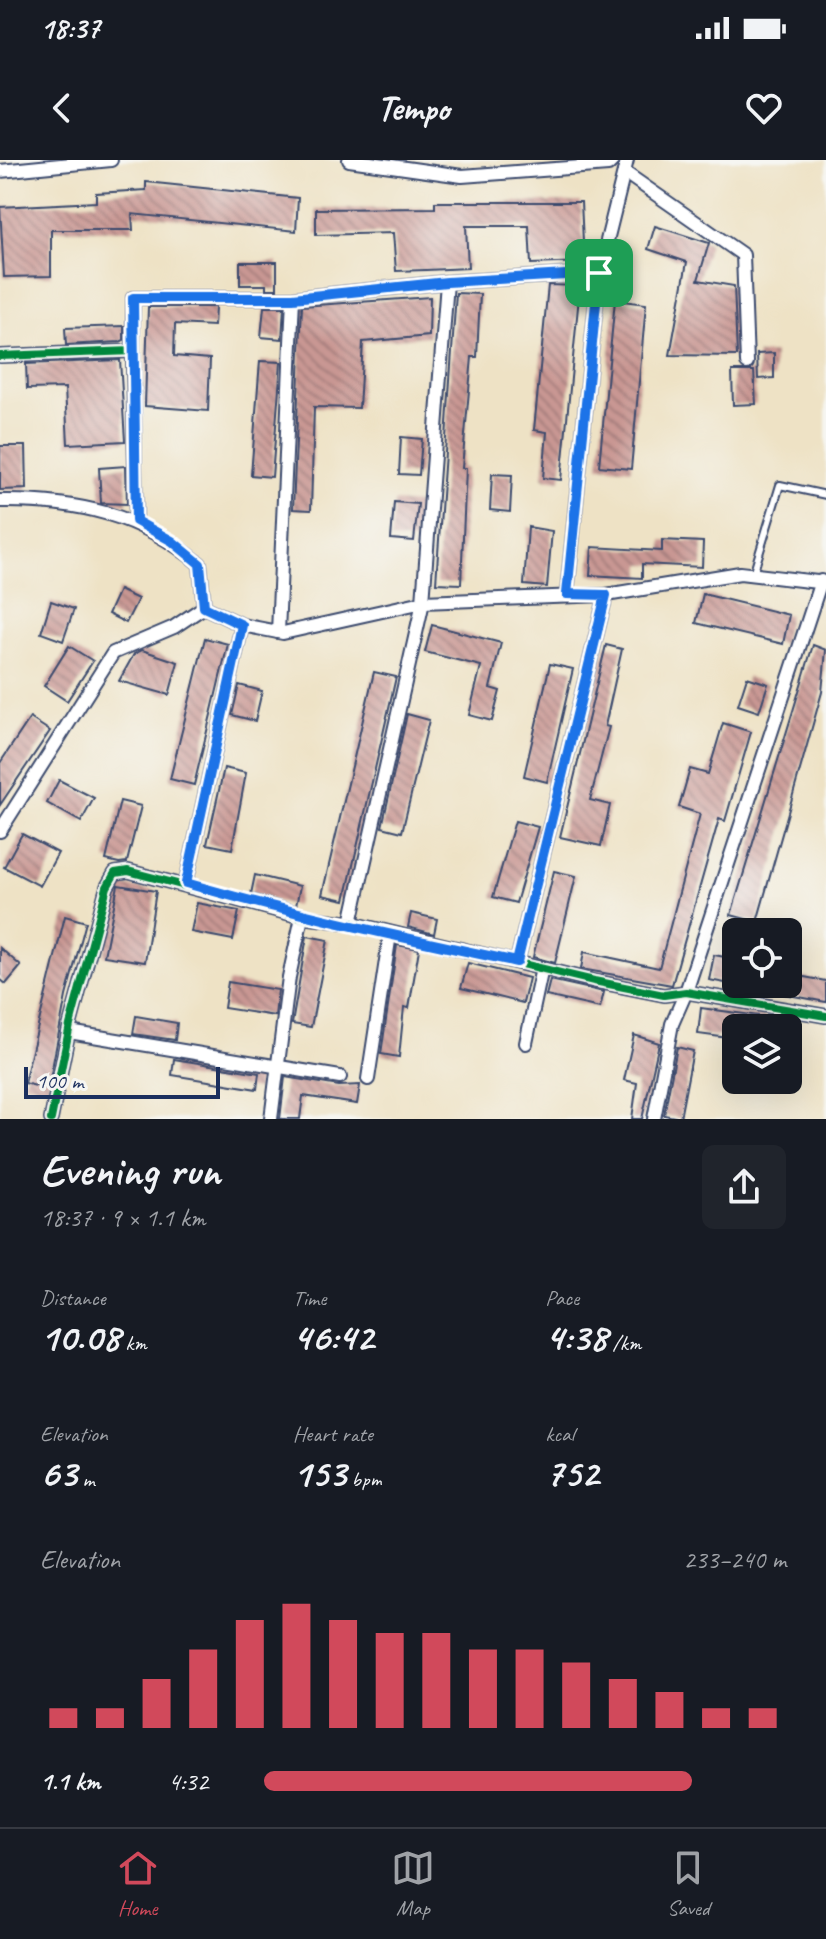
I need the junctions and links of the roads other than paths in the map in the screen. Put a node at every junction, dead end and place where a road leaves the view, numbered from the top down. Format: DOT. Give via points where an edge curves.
graph roads {
  1 [pos="111,160"];
  2 [pos="349,160"];
  3 [pos="613,160"];
  4 [pos="61,162"];
  5 [pos="626,166"];
  6 [pos="0,171"];
  7 [pos="599,273"];
  8 [pos="447,282"];
  9 [pos="293,298"];
  10 [pos="133,351"];
  11 [pos="0,356"];
  12 [pos="747,363"];
  13 [pos="826,495"];
  14 [pos="0,501"];
  15 [pos="136,521"];
  16 [pos="753,574"];
  17 [pos="823,582"];
  18 [pos="567,594"];
  19 [pos="606,595"];
  20 [pos="423,602"];
  21 [pos="204,607"];
  22 [pos="242,625"];
  23 [pos="278,632"];
  24 [pos="0,831"];
  25 [pos="186,883"];
  26 [pos="302,917"];
  27 [pos="351,923"];
  28 [pos="390,934"];
  29 [pos="517,962"];
  30 [pos="542,968"];
  31 [pos="686,992"];
  32 [pos="826,1016"];
  33 [pos="69,1032"];
  34 [pos="526,1043"];
  35 [pos="277,1067"];
  36 [pos="340,1077"];
  37 [pos="368,1079"];
  38 [pos="51,1119"];
  39 [pos="271,1119"];
  40 [pos="654,1119"];
  1 -- 4 [label="street"];
  2 -- 3 [label="street" via="462,176 608,165"];
  4 -- 6 [label="street"];
  5 -- 7 [label="street"];
  5 -- 12 [label="street" via="743,255"];
  7 -- 8 [label="street"];
  7 -- 18 [label="street"];
  8 -- 9 [label="street"];
  8 -- 20 [label="street"];
  9 -- 10 [label="street" via="133,298"];
  9 -- 23 [label="street"];
  10 -- 11 [label="street"];
  10 -- 15 [label="street"];
  13 -- 16 [label="lane" via="780,485"];
  14 -- 15 [label="street" via="49,501"];
  15 -- 21 [label="street" via="200,564"];
  16 -- 17 [label="street"];
  16 -- 19 [label="street"];
  17 -- 31 [label="street"];
  18 -- 19 [label="street"];
  18 -- 20 [label="street"];
  19 -- 29 [label="street"];
  20 -- 23 [label="street"];
  20 -- 27 [label="street"];
  21 -- 22 [label="street"];
  21 -- 24 [label="street" via="174,627 113,653"];
  22 -- 23 [label="street"];
  22 -- 25 [label="street"];
  25 -- 26 [label="street"];
  25 -- 33 [label="street" via="115,873"];
  26 -- 27 [label="street"];
  26 -- 35 [label="street"];
  27 -- 28 [label="street"];
  28 -- 29 [label="street"];
  28 -- 37 [label="street"];
  29 -- 30 [label="street"];
  30 -- 31 [label="street" via="664,995"];
  30 -- 34 [label="street"];
  31 -- 32 [label="street"];
  31 -- 40 [label="street" via="672,1024"];
  33 -- 35 [label="street"];
  33 -- 38 [label="street"];
  35 -- 36 [label="street"];
  35 -- 39 [label="street"];
}
